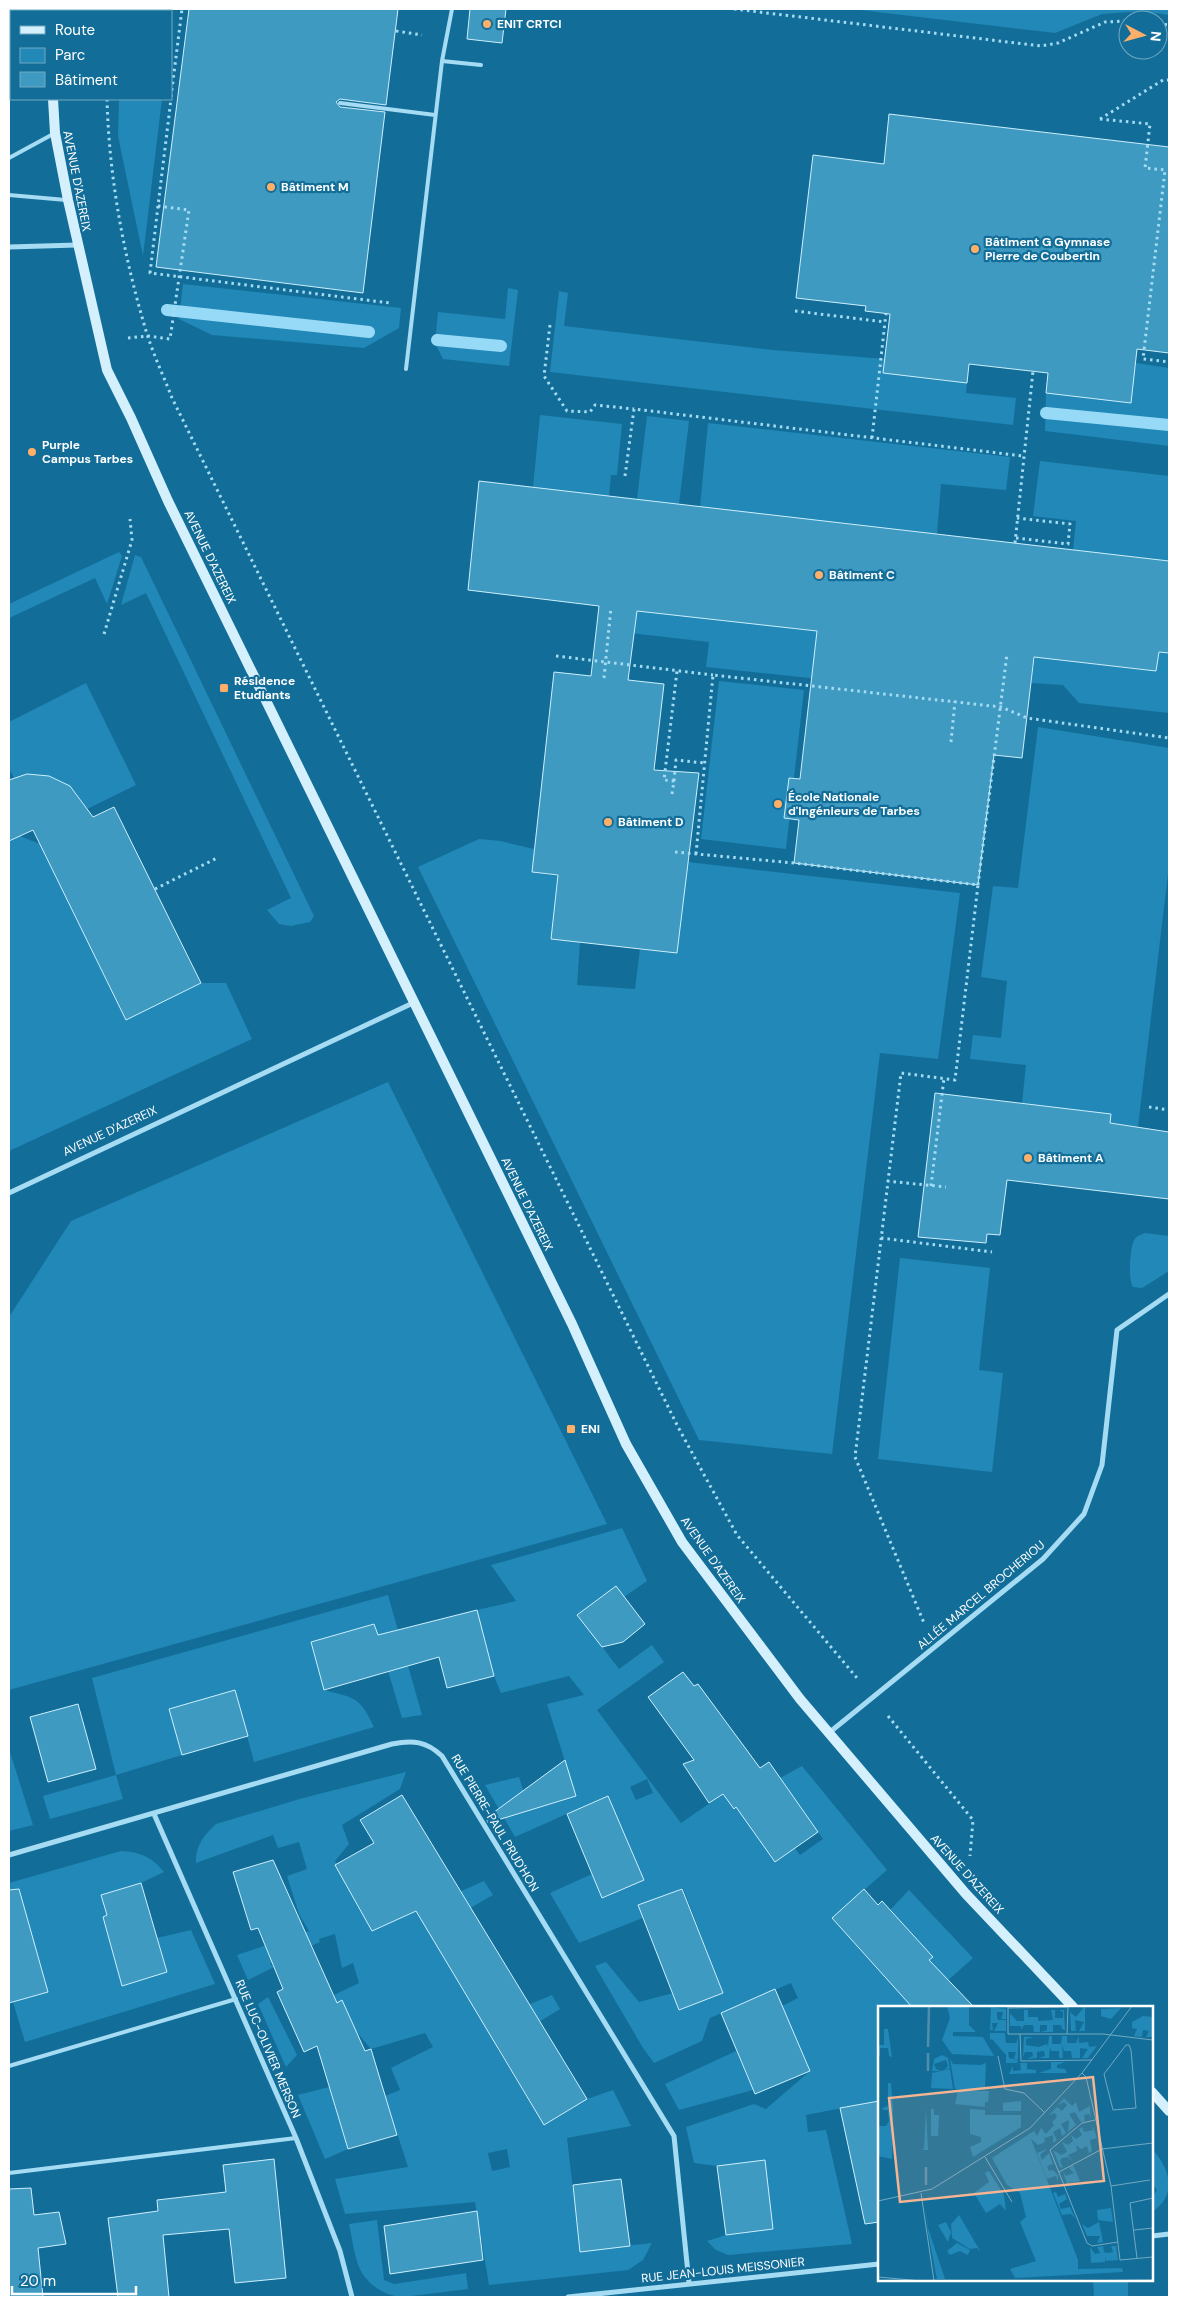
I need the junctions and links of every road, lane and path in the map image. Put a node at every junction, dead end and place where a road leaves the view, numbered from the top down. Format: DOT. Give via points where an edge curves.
graph roads {
  1 [pos="182,9"];
  2 [pos="452,9"];
  3 [pos="734,9"];
  4 [pos="1118,21"];
  5 [pos="442,61"];
  6 [pos="481,65"];
  7 [pos="1169,80"];
  8 [pos="172,90"];
  9 [pos="53,100"];
  10 [pos="107,100"];
  11 [pos="171,100"];
  12 [pos="340,103"];
  13 [pos="435,115"];
  14 [pos="55,133"];
  15 [pos="9,158"];
  16 [pos="9,195"];
  17 [pos="68,200"];
  18 [pos="158,206"];
  19 [pos="77,246"];
  20 [pos="9,247"];
  21 [pos="180,277"];
  22 [pos="413,306"];
  23 [pos="795,311"];
  24 [pos="886,314"];
  25 [pos="885,322"];
  26 [pos="550,325"];
  27 [pos="148,336"];
  28 [pos="100,342"];
  29 [pos="1169,362"];
  30 [pos="406,369"];
  31 [pos="1033,371"];
  32 [pos="634,409"];
  33 [pos="872,438"];
  34 [pos="1023,456"];
  35 [pos="625,476"];
  36 [pos="1017,518"];
  37 [pos="130,519"];
  38 [pos="1016,538"];
  39 [pos="1016,543"];
  40 [pos="611,608"];
  41 [pos="104,634"];
  42 [pos="1007,654"];
  43 [pos="556,656"];
  44 [pos="606,662"];
  45 [pos="677,670"];
  46 [pos="713,675"];
  47 [pos="604,678"];
  48 [pos="955,701"];
  49 [pos="1001,707"];
  50 [pos="1169,738"];
  51 [pos="951,742"];
  52 [pos="704,763"];
  53 [pos="674,781"];
  54 [pos="672,794"];
  55 [pos="675,852"];
  56 [pos="696,854"];
  57 [pos="217,858"];
  58 [pos="978,884"];
  59 [pos="155,889"];
  60 [pos="413,1003"];
  61 [pos="944,1078"];
  62 [pos="1149,1107"];
  63 [pos="1169,1110"];
  64 [pos="888,1181"];
  65 [pos="931,1186"];
  66 [pos="946,1188"];
  67 [pos="9,1193"];
  68 [pos="882,1238"];
  69 [pos="992,1252"];
  70 [pos="1169,1294"];
  71 [pos="934,1646"];
  72 [pos="873,1698"];
  73 [pos="830,1732"];
  74 [pos="154,1814"];
  75 [pos="9,1855"];
  76 [pos="966,1894"];
  77 [pos="236,1999"];
  78 [pos="1072,2006"];
  79 [pos="9,2066"];
  80 [pos="1153,2093"];
  81 [pos="1169,2111"];
  82 [pos="296,2138"];
  83 [pos="9,2173"];
  84 [pos="1169,2234"];
  85 [pos="1153,2236"];
  86 [pos="878,2264"];
  87 [pos="689,2284"];
  88 [pos="352,2297"];
  89 [pos="568,2297"];
  1 -- 8 [label="path"];
  2 -- 5 [label="lane"];
  3 -- 4 [label="path" via="1041,46 1058,43 1105,22"];
  5 -- 6 [label="lane"];
  5 -- 13 [label="lane"];
  7 -- 29 [label="path" via="1163,80 1100,119 1150,124 1145,168 1165,170 1143,358"];
  9 -- 14 [label="main road, AVENUE D'AZEREIX"];
  10 -- 27 [label="path" via="111,173 129,267"];
  11 -- 18 [label="path"];
  12 -- 13 [label="lane"];
  13 -- 22 [label="lane"];
  14 -- 15 [label="lane"];
  14 -- 17 [label="main road, AVENUE D'AZEREIX"];
  16 -- 17 [label="lane"];
  17 -- 19 [label="main road, AVENUE D'AZEREIX"];
  18 -- 21 [label="path" via="150,274"];
  18 -- 21 [label="path" via="189,210"];
  19 -- 20 [label="street"];
  19 -- 28 [label="main road, AVENUE D'AZEREIX"];
  21 -- 22 [label="path"];
  21 -- 27 [label="path" via="170,339"];
  22 -- 30 [label="lane"];
  23 -- 25 [label="path"];
  24 -- 25 [label="path"];
  25 -- 33 [label="path"];
  26 -- 32 [label="path" via="544,376 567,411 590,412 595,405"];
  27 -- 28 [label="path"];
  27 -- 72 [label="path" via="172,398 678,1426 737,1534"];
  28 -- 60 [label="main road, AVENUE D'AZEREIX" via="107,370 168,501"];
  31 -- 34 [label="path"];
  32 -- 33 [label="path"];
  32 -- 35 [label="path"];
  33 -- 34 [label="path"];
  34 -- 36 [label="path"];
  36 -- 38 [label="path"];
  36 -- 38 [label="path" via="1070,524 1068,544"];
  37 -- 41 [label="path" via="132,540"];
  38 -- 39 [label="path"];
  40 -- 44 [label="path"];
  42 -- 49 [label="path"];
  43 -- 44 [label="path"];
  44 -- 45 [label="path"];
  44 -- 47 [label="path"];
  45 -- 46 [label="path"];
  45 -- 53 [label="path" via="664,780"];
  46 -- 48 [label="path"];
  46 -- 52 [label="path"];
  48 -- 49 [label="path"];
  48 -- 51 [label="path"];
  49 -- 50 [label="path" via="1027,718"];
  49 -- 58 [label="path"];
  52 -- 53 [label="path" via="676,760"];
  52 -- 56 [label="path"];
  53 -- 54 [label="path"];
  55 -- 56 [label="path"];
  56 -- 58 [label="path"];
  57 -- 59 [label="path"];
  58 -- 61 [label="path" via="955,1080"];
  60 -- 67 [label="street, AVENUE D'AZEREIX"];
  60 -- 73 [label="main road, AVENUE D'AZEREIX" via="572,1324 626,1444 682,1542 800,1699"];
  61 -- 64 [label="path" via="901,1073"];
  61 -- 65 [label="path"];
  62 -- 63 [label="path"];
  64 -- 65 [label="path"];
  64 -- 68 [label="path"];
  65 -- 66 [label="path"];
  68 -- 69 [label="path"];
  68 -- 71 [label="path" via="855,1457"];
  70 -- 71 [label="street, ALLÉE MARCEL BROCHERIOU" via="1117,1330 1102,1465 1084,1514 1043,1559"];
  71 -- 72 [label="street, ALLÉE MARCEL BROCHERIOU"];
  72 -- 73 [label="street, ALLÉE MARCEL BROCHERIOU"];
  72 -- 76 [label="path" via="973,1820"];
  73 -- 76 [label="main road, AVENUE D'AZEREIX"];
  74 -- 75 [label="street, RUE PIERRE-PAUL PRUD'HON"];
  74 -- 77 [label="street, RUE LUC-OLIVIER MERSON"];
  74 -- 87 [label="street, RUE PIERRE-PAUL PRUD'HON" via="392,1744 421,1742 433,1747 442,1756 674,2136"];
  76 -- 78 [label="main road, AVENUE D'AZEREIX"];
  77 -- 79 [label="lane"];
  77 -- 82 [label="street, RUE LUC-OLIVIER MERSON"];
  80 -- 81 [label="main road"];
  82 -- 83 [label="lane"];
  82 -- 88 [label="street, RUE LUC-OLIVIER MERSON" via="340,2251"];
  84 -- 85 [label="street"];
  86 -- 87 [label="street, RUE JEAN-LOUIS MEISSONIER"];
  87 -- 89 [label="street, RUE JEAN-LOUIS MEISSONIER"];
}
